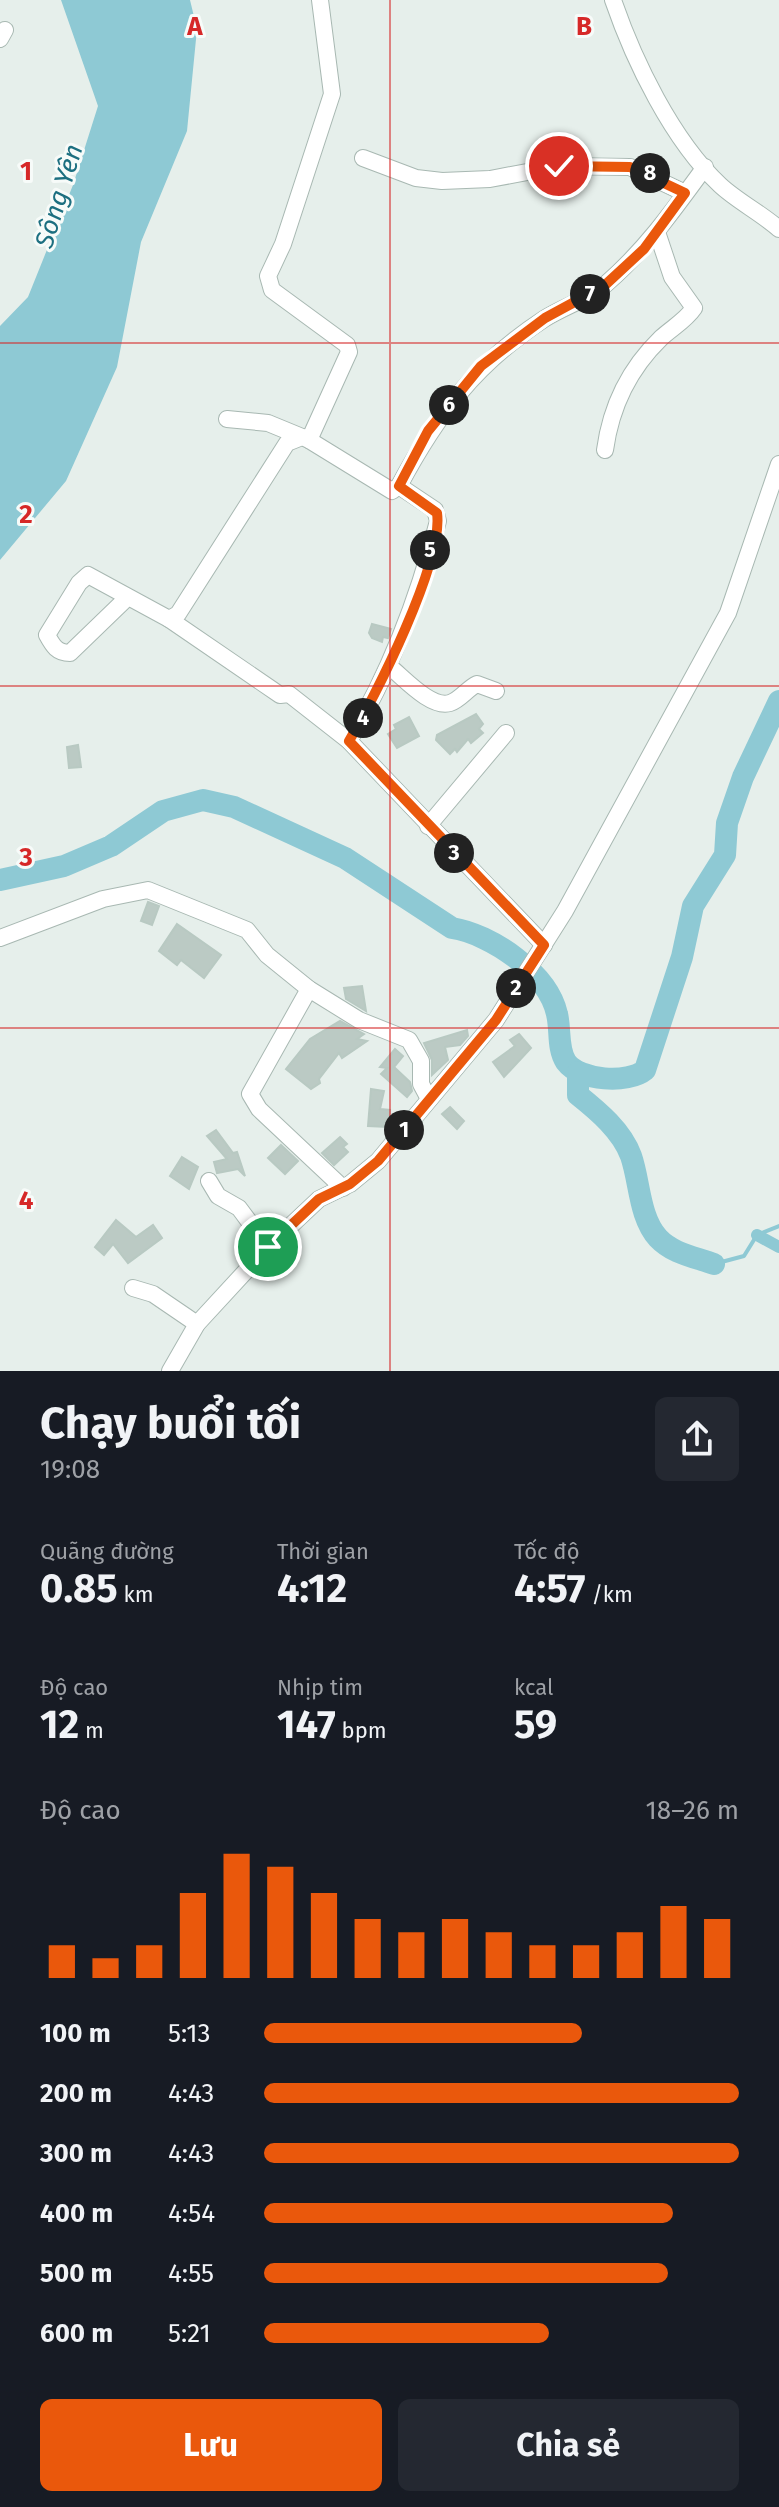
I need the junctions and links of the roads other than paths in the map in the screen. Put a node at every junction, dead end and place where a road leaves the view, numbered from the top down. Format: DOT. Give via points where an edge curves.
graph roads {
  1 [pos="320,0"];
  2 [pos="613,0"];
  3 [pos="363,158"];
  4 [pos="705,167"];
  5 [pos="685,193"];
  6 [pos="779,229"];
  7 [pos="657,232"];
  8 [pos="227,419"];
  9 [pos="305,438"];
  10 [pos="605,450"];
  11 [pos="779,464"];
  12 [pos="399,486"];
  13 [pos="128,597"];
  14 [pos="169,619"];
  15 [pos="390,667"];
  16 [pos="496,691"];
  17 [pos="506,733"];
  18 [pos="349,741"];
  19 [pos="428,826"];
  20 [pos="0,938"];
  21 [pos="541,950"];
  22 [pos="309,989"];
  23 [pos="429,1099"];
  24 [pos="209,1181"];
  25 [pos="343,1188"];
  26 [pos="268,1247"];
  27 [pos="133,1288"];
  28 [pos="197,1324"];
  29 [pos="170,1371"];
  1 -- 9 [label="street" via="332,94 268,276 272,290 347,345 349,352"];
  2 -- 4 [label="street" via="631,51"];
  3 -- 5 [label="street" via="416,178 442,181 490,179 559,166 630,167"];
  4 -- 5 [label="street"];
  4 -- 6 [label="street" via="721,186"];
  5 -- 7 [label="street"];
  7 -- 10 [label="street" via="672,277 694,308 631,375 610,419"];
  7 -- 12 [label="street" via="604,286 545,318 481,366 428,431"];
  8 -- 9 [label="street" via="268,423"];
  9 -- 12 [label="street" via="392,491"];
  9 -- 14 [label="street" via="287,443 178,614"];
  11 -- 21 [label="street" via="728,613"];
  12 -- 15 [label="street" via="431,507 438,521"];
  13 -- 13 [label="street" via="88,575 47,635 53,646 70,653"];
  13 -- 14 [label="street"];
  14 -- 18 [label="street" via="280,695 289,694"];
  15 -- 16 [label="street" via="443,703 455,701 477,684"];
  15 -- 18 [label="street"];
  17 -- 19 [label="street"];
  18 -- 19 [label="street"];
  19 -- 21 [label="street"];
  20 -- 22 [label="street" via="103,899 148,890 247,930 267,955"];
  21 -- 23 [label="street" via="496,1020"];
  22 -- 23 [label="street" via="359,1020 409,1040 421,1061 421,1084"];
  22 -- 25 [label="street" via="250,1094 259,1109"];
  23 -- 25 [label="street" via="378,1161"];
  24 -- 26 [label="street" via="218,1196 239,1208"];
  25 -- 26 [label="street" via="319,1199"];
  26 -- 28 [label="street"];
  27 -- 28 [label="street" via="153,1294"];
  28 -- 29 [label="street"];
}
